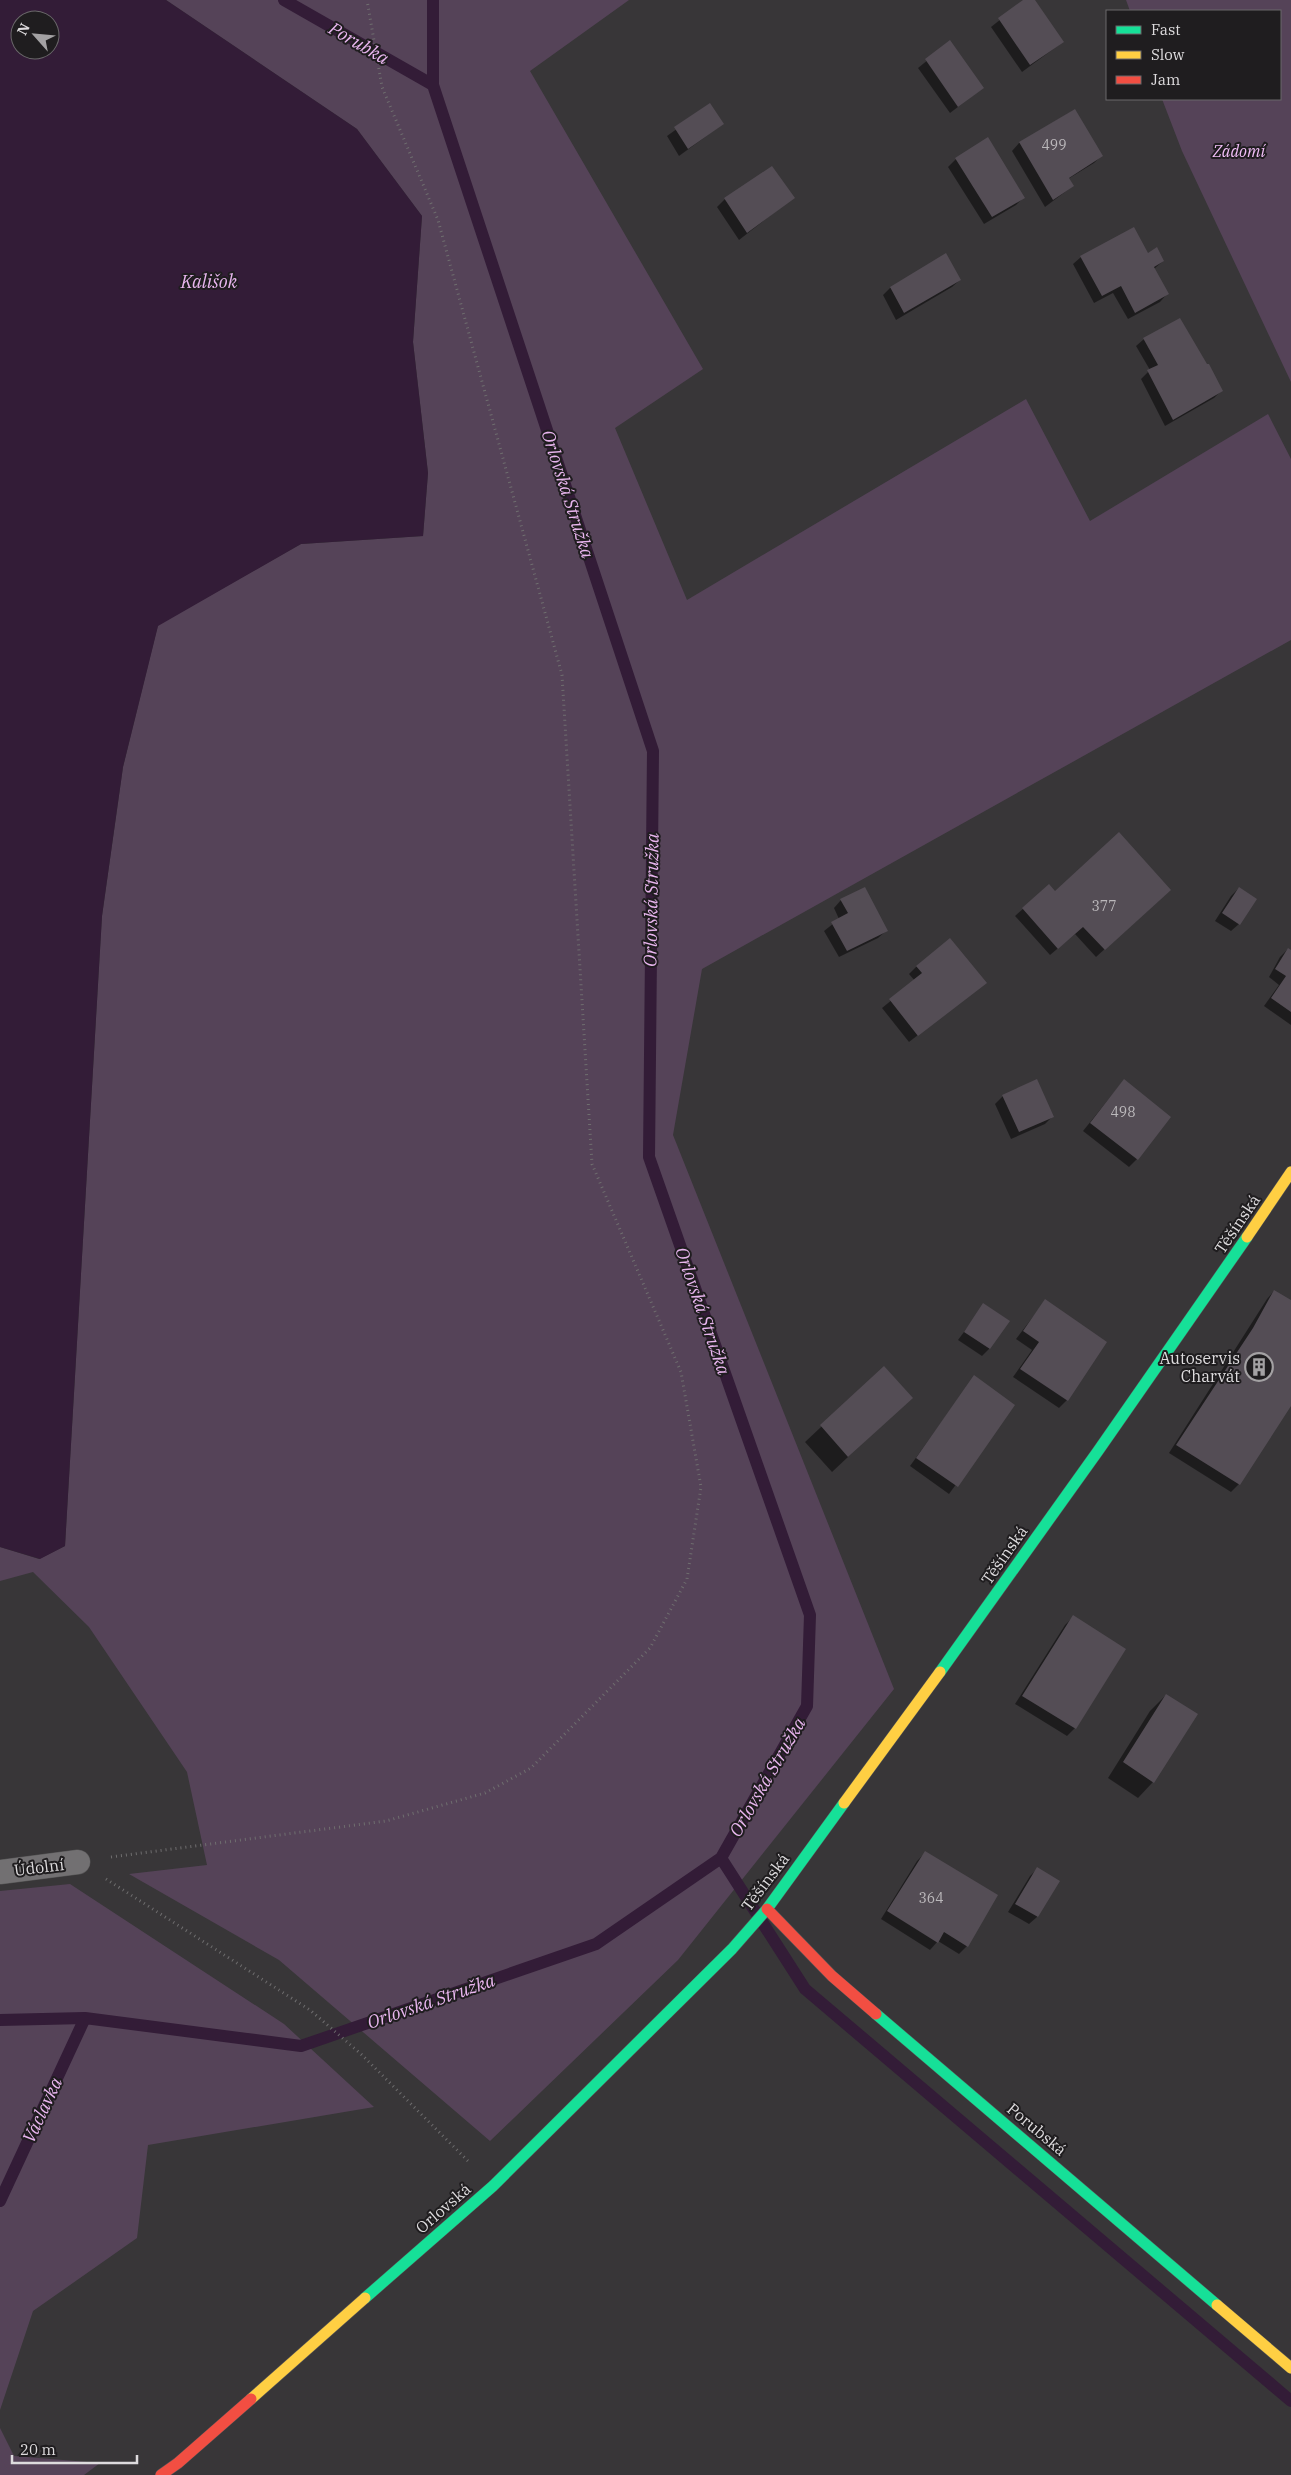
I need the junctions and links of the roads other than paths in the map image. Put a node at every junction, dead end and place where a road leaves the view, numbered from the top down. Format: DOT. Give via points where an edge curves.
graph roads {
  1 [pos="1291,1172"];
  2 [pos="78,1862"];
  3 [pos="0,1872"];
  4 [pos="767,1909"];
  5 [pos="732,1949"];
  6 [pos="1291,2368"];
  7 [pos="161,2475"];
  1 -- 4 [label="main road, Těšínská" via="1223,1274 1010,1574"];
  2 -- 3 [label="lane, Údolní"];
  4 -- 5 [label="main road, Těšínská"];
  4 -- 6 [label="main road, Porubská" via="832,1976"];
  5 -- 7 [label="main road, Orlovská" via="493,2186"];
}
